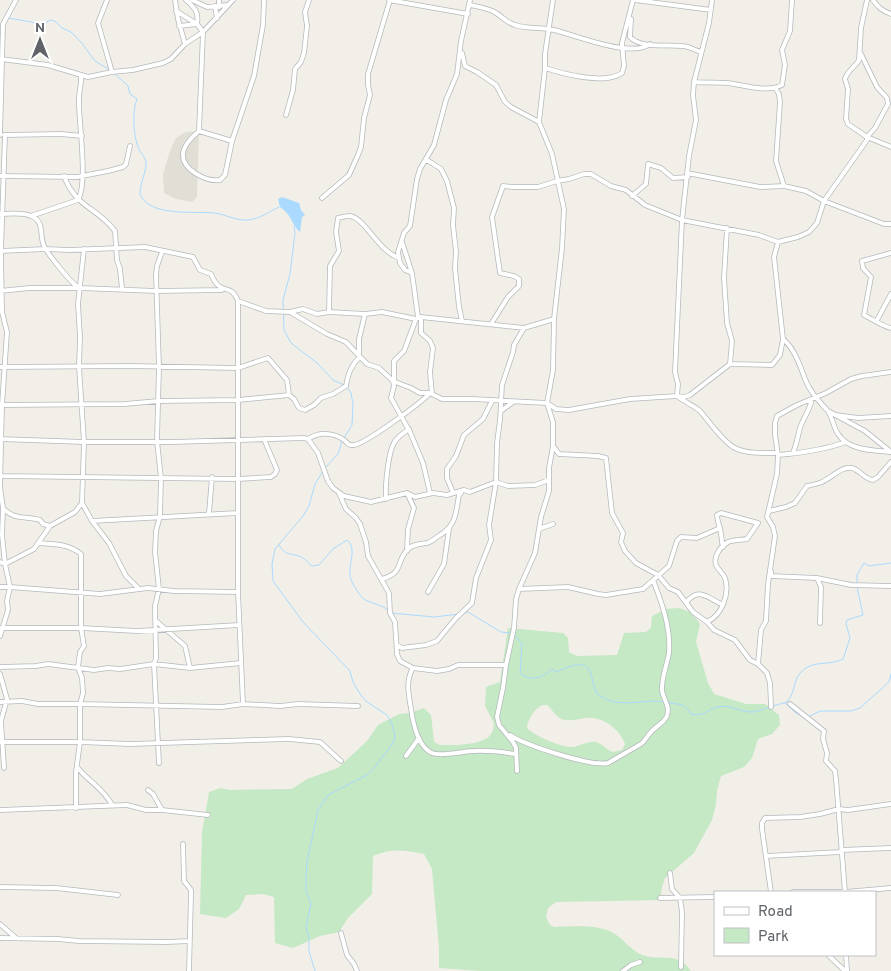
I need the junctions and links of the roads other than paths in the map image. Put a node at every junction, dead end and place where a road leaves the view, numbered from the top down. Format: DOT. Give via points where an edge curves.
graph roads {
  1 [pos="16,0"];
  2 [pos="107,0"];
  3 [pos="175,0"];
  4 [pos="186,0"];
  5 [pos="192,0"];
  6 [pos="218,0"];
  7 [pos="233,0"];
  8 [pos="264,0"];
  9 [pos="309,0"];
  10 [pos="389,0"];
  11 [pos="554,0"];
  12 [pos="634,0"];
  13 [pos="712,0"];
  14 [pos="792,0"];
  15 [pos="867,0"];
  16 [pos="873,0"];
  17 [pos="470,2"];
  18 [pos="228,5"];
  19 [pos="219,7"];
  20 [pos="711,10"];
  21 [pos="176,11"];
  22 [pos="630,13"];
  23 [pos="468,14"];
  24 [pos="891,14"];
  25 [pos="217,18"];
  26 [pos="198,24"];
  27 [pos="179,26"];
  28 [pos="549,29"];
  29 [pos="203,32"];
  30 [pos="184,44"];
  31 [pos="650,44"];
  32 [pos="622,48"];
  33 [pos="461,49"];
  34 [pos="860,50"];
  35 [pos="701,52"];
  36 [pos="1,59"];
  37 [pos="545,68"];
  38 [pos="112,72"];
  39 [pos="81,76"];
  40 [pos="694,82"];
  41 [pos="776,88"];
  42 [pos="889,103"];
  43 [pos="286,115"];
  44 [pos="539,122"];
  45 [pos="198,131"];
  46 [pos="2,135"];
  47 [pos="82,136"];
  48 [pos="867,137"];
  49 [pos="232,141"];
  50 [pos="130,146"];
  51 [pos="891,147"];
  52 [pos="427,160"];
  53 [pos="687,175"];
  54 [pos="1,176"];
  55 [pos="64,176"];
  56 [pos="82,176"];
  57 [pos="557,181"];
  58 [pos="784,186"];
  59 [pos="632,196"];
  60 [pos="322,198"];
  61 [pos="78,200"];
  62 [pos="824,201"];
  63 [pos="0,214"];
  64 [pos="31,216"];
  65 [pos="682,220"];
  66 [pos="891,224"];
  67 [pos="727,228"];
  68 [pos="402,242"];
  69 [pos="778,242"];
  70 [pos="116,248"];
  71 [pos="46,249"];
  72 [pos="84,249"];
  73 [pos="0,251"];
  74 [pos="162,252"];
  75 [pos="891,253"];
  76 [pos="399,258"];
  77 [pos="412,273"];
  78 [pos="80,288"];
  79 [pos="122,289"];
  80 [pos="229,289"];
  81 [pos="1,291"];
  82 [pos="156,292"];
  83 [pos="891,294"];
  84 [pos="238,300"];
  85 [pos="290,312"];
  86 [pos="328,312"];
  87 [pos="364,314"];
  88 [pos="418,318"];
  89 [pos="554,319"];
  90 [pos="877,320"];
  91 [pos="462,321"];
  92 [pos="491,324"];
  93 [pos="524,328"];
  94 [pos="891,328"];
  95 [pos="0,331"];
  96 [pos="7,332"];
  97 [pos="783,339"];
  98 [pos="360,356"];
  99 [pos="730,364"];
  100 [pos="2,367"];
  101 [pos="79,367"];
  102 [pos="159,367"];
  103 [pos="238,368"];
  104 [pos="891,372"];
  105 [pos="393,381"];
  106 [pos="431,393"];
  107 [pos="289,395"];
  108 [pos="677,396"];
  109 [pos="813,398"];
  110 [pos="238,400"];
  111 [pos="501,400"];
  112 [pos="158,401"];
  113 [pos="492,401"];
  114 [pos="513,401"];
  115 [pos="547,403"];
  116 [pos="83,404"];
  117 [pos="1,405"];
  118 [pos="501,411"];
  119 [pos="827,411"];
  120 [pos="833,414"];
  121 [pos="402,415"];
  122 [pos="891,416"];
  123 [pos="409,429"];
  124 [pos="1,439"];
  125 [pos="237,439"];
  126 [pos="264,439"];
  127 [pos="308,439"];
  128 [pos="157,441"];
  129 [pos="84,442"];
  130 [pos="846,442"];
  131 [pos="553,446"];
  132 [pos="891,452"];
  133 [pos="793,453"];
  134 [pos="778,454"];
  135 [pos="891,462"];
  136 [pos="0,476"];
  137 [pos="83,477"];
  138 [pos="212,477"];
  139 [pos="161,478"];
  140 [pos="237,479"];
  141 [pos="549,480"];
  142 [pos="496,482"];
  143 [pos="464,490"];
  144 [pos="338,491"];
  145 [pos="430,493"];
  146 [pos="453,493"];
  147 [pos="407,494"];
  148 [pos="386,498"];
  149 [pos="82,503"];
  150 [pos="3,508"];
  151 [pos="769,511"];
  152 [pos="237,513"];
  153 [pos="209,514"];
  154 [pos="160,516"];
  155 [pos="92,521"];
  156 [pos="553,524"];
  157 [pos="50,526"];
  158 [pos="773,527"];
  159 [pos="720,528"];
  160 [pos="449,529"];
  161 [pos="540,529"];
  162 [pos="38,543"];
  163 [pos="723,547"];
  164 [pos="407,551"];
  165 [pos="2,563"];
  166 [pos="658,575"];
  167 [pos="817,578"];
  168 [pos="382,579"];
  169 [pos="653,580"];
  170 [pos="891,586"];
  171 [pos="0,587"];
  172 [pos="10,587"];
  173 [pos="139,589"];
  174 [pos="159,589"];
  175 [pos="519,589"];
  176 [pos="80,592"];
  177 [pos="238,592"];
  178 [pos="428,592"];
  179 [pos="686,604"];
  180 [pos="723,605"];
  181 [pos="156,620"];
  182 [pos="707,622"];
  183 [pos="820,623"];
  184 [pos="239,625"];
  185 [pos="1,628"];
  186 [pos="81,628"];
  187 [pos="166,630"];
  188 [pos="155,631"];
  189 [pos="0,636"];
  190 [pos="397,645"];
  191 [pos="241,663"];
  192 [pos="154,664"];
  193 [pos="758,664"];
  194 [pos="506,665"];
  195 [pos="0,667"];
  196 [pos="78,667"];
  197 [pos="190,668"];
  198 [pos="413,668"];
  199 [pos="0,674"];
  200 [pos="2,702"];
  201 [pos="80,704"];
  202 [pos="243,704"];
  203 [pos="790,704"];
  204 [pos="157,706"];
  205 [pos="358,706"];
  206 [pos="772,707"];
  207 [pos="506,733"];
  208 [pos="419,738"];
  209 [pos="1,742"];
  210 [pos="80,742"];
  211 [pos="158,742"];
  212 [pos="516,754"];
  213 [pos="406,756"];
  214 [pos="341,761"];
  215 [pos="159,763"];
  216 [pos="77,767"];
  217 [pos="4,768"];
  218 [pos="517,771"];
  219 [pos="148,790"];
  220 [pos="891,804"];
  221 [pos="112,805"];
  222 [pos="76,808"];
  223 [pos="839,809"];
  224 [pos="0,810"];
  225 [pos="162,810"];
  226 [pos="208,815"];
  227 [pos="183,844"];
  228 [pos="891,848"];
  229 [pos="841,851"];
  230 [pos="766,856"];
  231 [pos="670,873"];
  232 [pos="0,887"];
  233 [pos="891,888"];
  234 [pos="771,891"];
  235 [pos="845,891"];
  236 [pos="856,891"];
  237 [pos="118,895"];
  238 [pos="714,897"];
  239 [pos="660,898"];
  240 [pos="680,898"];
  241 [pos="0,924"];
  242 [pos="341,933"];
  243 [pos="0,938"];
  244 [pos="16,938"];
  245 [pos="190,941"];
  246 [pos="829,956"];
  247 [pos="846,956"];
  248 [pos="640,962"];
  249 [pos="681,967"];
  250 [pos="189,971"];
  251 [pos="357,971"];
  252 [pos="624,971"];
  253 [pos="846,971"];
  1 -- 36 [label="street" via="3,24"];
  2 -- 38 [label="street" via="98,23"];
  3 -- 21 [label="street"];
  4 -- 26 [label="street" via="196,9"];
  5 -- 19 [label="street"];
  6 -- 19 [label="street"];
  7 -- 18 [label="street"];
  8 -- 49 [label="street" via="254,76"];
  9 -- 43 [label="street" via="305,12 304,53 295,69"];
  10 -- 23 [label="street"];
  10 -- 60 [label="street" via="368,74 370,95 361,148 349,175"];
  11 -- 28 [label="street"];
  12 -- 20 [label="street"];
  12 -- 22 [label="street"];
  13 -- 20 [label="street"];
  14 -- 41 [label="street" via="790,31 782,50 784,78 782,85"];
  15 -- 34 [label="street"];
  16 -- 24 [label="street" via="884,12"];
  17 -- 23 [label="street"];
  17 -- 28 [label="street" via="496,12 514,25"];
  18 -- 19 [label="street"];
  18 -- 25 [label="street"];
  19 -- 25 [label="street" via="215,6"];
  20 -- 35 [label="street"];
  21 -- 26 [label="street"];
  21 -- 27 [label="street"];
  22 -- 31 [label="street" via="630,36 634,41"];
  22 -- 32 [label="street"];
  23 -- 33 [label="street"];
  25 -- 29 [label="street"];
  26 -- 27 [label="street"];
  26 -- 29 [label="street"];
  27 -- 30 [label="street"];
  28 -- 32 [label="street"];
  28 -- 37 [label="street"];
  29 -- 30 [label="street"];
  29 -- 45 [label="street"];
  30 -- 38 [label="street" via="164,62"];
  31 -- 32 [label="street" via="642,48"];
  31 -- 35 [label="street" via="682,46"];
  32 -- 37 [label="street" via="624,66 616,77 595,78"];
  33 -- 44 [label="street" via="465,66 496,86 511,107"];
  33 -- 52 [label="street" via="457,74"];
  34 -- 42 [label="street" via="877,87"];
  34 -- 48 [label="street" via="857,64 845,79 848,89 846,119"];
  35 -- 40 [label="street"];
  36 -- 39 [label="street" via="48,65"];
  36 -- 46 [label="street"];
  37 -- 44 [label="street"];
  38 -- 39 [label="street"];
  39 -- 47 [label="street" via="78,101"];
  40 -- 41 [label="street"];
  40 -- 53 [label="street" via="696,120"];
  41 -- 58 [label="street" via="780,102 776,161"];
  42 -- 48 [label="street"];
  44 -- 57 [label="street" via="549,146"];
  45 -- 49 [label="street"];
  45 -- 49 [label="street" via="183,153 184,162 197,175 212,181 220,180 224,175"];
  46 -- 47 [label="street"];
  46 -- 54 [label="street"];
  47 -- 56 [label="street"];
  48 -- 51 [label="street"];
  48 -- 62 [label="street"];
  50 -- 56 [label="street" via="123,167"];
  52 -- 68 [label="street" via="420,169 410,226"];
  52 -- 91 [label="street" via="441,169 454,208 455,268"];
  53 -- 58 [label="street" via="760,187"];
  53 -- 59 [label="street" via="672,178 660,168 648,164 646,184"];
  53 -- 65 [label="street"];
  54 -- 55 [label="street"];
  54 -- 63 [label="street"];
  55 -- 56 [label="street"];
  55 -- 61 [label="street"];
  56 -- 61 [label="street"];
  57 -- 59 [label="street" via="592,174"];
  57 -- 89 [label="street" via="564,221"];
  57 -- 92 [label="street" via="538,187 503,186 492,217 500,273 519,279 518,286"];
  58 -- 62 [label="street" via="806,191"];
  59 -- 65 [label="street"];
  61 -- 64 [label="street"];
  61 -- 70 [label="street" via="114,228"];
  62 -- 66 [label="street"];
  62 -- 69 [label="street" via="817,223 809,232"];
  63 -- 64 [label="street"];
  63 -- 73 [label="street"];
  64 -- 71 [label="street" via="41,226"];
  65 -- 67 [label="street"];
  65 -- 108 [label="street" via="674,372"];
  67 -- 69 [label="street" via="759,234"];
  67 -- 99 [label="street" via="724,278 727,323 732,341"];
  68 -- 76 [label="street"];
  68 -- 77 [label="street"];
  69 -- 97 [label="street" via="774,256"];
  70 -- 72 [label="street"];
  70 -- 74 [label="street" via="145,247"];
  70 -- 79 [label="street"];
  71 -- 72 [label="street"];
  71 -- 73 [label="street"];
  71 -- 78 [label="street"];
  72 -- 78 [label="street"];
  73 -- 81 [label="street"];
  74 -- 80 [label="street" via="193,257 200,270 211,274 217,286"];
  74 -- 82 [label="street" via="157,266"];
  75 -- 90 [label="street" via="862,261 871,278 864,315"];
  76 -- 77 [label="street" via="405,270"];
  76 -- 86 [label="street" via="386,251 357,219 349,216 338,218 339,251 330,266"];
  77 -- 88 [label="street"];
  78 -- 79 [label="street"];
  78 -- 81 [label="street"];
  78 -- 101 [label="street"];
  79 -- 82 [label="street"];
  80 -- 82 [label="street"];
  80 -- 84 [label="street"];
  81 -- 96 [label="street"];
  82 -- 102 [label="street"];
  83 -- 90 [label="street"];
  84 -- 85 [label="street" via="266,311"];
  84 -- 103 [label="street"];
  85 -- 86 [label="street" via="303,309 317,314"];
  85 -- 98 [label="street" via="346,342"];
  86 -- 87 [label="street"];
  87 -- 88 [label="street" via="382,312"];
  87 -- 98 [label="street" via="359,339"];
  88 -- 91 [label="street"];
  88 -- 105 [label="street" via="404,351 394,361"];
  88 -- 106 [label="street" via="422,333 433,348"];
  89 -- 93 [label="street"];
  89 -- 115 [label="street" via="553,370"];
  90 -- 94 [label="street"];
  91 -- 92 [label="street"];
  92 -- 93 [label="street"];
  93 -- 111 [label="street" via="514,345"];
  95 -- 96 [label="street"];
  96 -- 100 [label="street"];
  97 -- 99 [label="street" via="780,355 772,365"];
  97 -- 109 [label="street" via="788,343"];
  98 -- 105 [label="street" via="367,364 383,370"];
  98 -- 107 [label="street" via="353,363 346,386 321,398 308,409 299,408"];
  99 -- 108 [label="street" via="690,395"];
  100 -- 101 [label="street"];
  100 -- 117 [label="street"];
  101 -- 102 [label="street"];
  101 -- 116 [label="street"];
  102 -- 103 [label="street"];
  102 -- 112 [label="street"];
  103 -- 107 [label="street" via="268,358 286,380"];
  103 -- 110 [label="street"];
  104 -- 109 [label="street" via="851,379"];
  105 -- 106 [label="street" via="420,393"];
  105 -- 121 [label="street" via="391,398"];
  106 -- 113 [label="street" via="442,399"];
  106 -- 121 [label="street"];
  107 -- 110 [label="street"];
  108 -- 115 [label="street" via="630,399 569,410 556,409"];
  108 -- 134 [label="street" via="698,409 733,447"];
  109 -- 119 [label="street"];
  109 -- 133 [label="street"];
  109 -- 134 [label="street" via="777,416"];
  110 -- 112 [label="street"];
  110 -- 125 [label="street"];
  111 -- 113 [label="street"];
  111 -- 114 [label="street"];
  111 -- 118 [label="street"];
  112 -- 116 [label="street"];
  112 -- 128 [label="street"];
  113 -- 146 [label="street" via="483,418 464,435 447,469"];
  114 -- 115 [label="street"];
  114 -- 118 [label="street"];
  115 -- 131 [label="street" via="553,422"];
  116 -- 117 [label="street"];
  116 -- 129 [label="street"];
  117 -- 124 [label="street"];
  118 -- 142 [label="street"];
  119 -- 120 [label="street"];
  119 -- 130 [label="street" via="839,436"];
  120 -- 122 [label="street" via="858,418"];
  120 -- 132 [label="street" via="865,431"];
  121 -- 123 [label="street"];
  121 -- 127 [label="street" via="352,446 328,434"];
  123 -- 145 [label="street"];
  123 -- 148 [label="street" via="392,448"];
  124 -- 129 [label="street"];
  124 -- 136 [label="street"];
  125 -- 126 [label="street"];
  125 -- 128 [label="street"];
  125 -- 140 [label="street"];
  126 -- 127 [label="street"];
  126 -- 140 [label="street" via="277,470 275,474"];
  127 -- 144 [label="street" via="318,453 328,481"];
  128 -- 129 [label="street"];
  128 -- 139 [label="street"];
  129 -- 137 [label="street"];
  130 -- 132 [label="street" via="865,450"];
  130 -- 133 [label="street" via="820,450"];
  131 -- 141 [label="street"];
  131 -- 166 [label="street" via="560,454 606,458 612,513 623,533 621,542 636,563"];
  133 -- 134 [label="street"];
  134 -- 151 [label="street"];
  135 -- 151 [label="street" via="873,480 855,469 844,469 820,483 807,486 795,503"];
  136 -- 137 [label="street"];
  136 -- 150 [label="street"];
  137 -- 139 [label="street"];
  137 -- 149 [label="street"];
  138 -- 139 [label="street"];
  138 -- 140 [label="street"];
  138 -- 153 [label="street"];
  139 -- 154 [label="street"];
  140 -- 152 [label="street"];
  141 -- 142 [label="street" via="535,485 508,486"];
  141 -- 161 [label="street"];
  142 -- 143 [label="street" via="470,492"];
  142 -- 190 [label="street" via="489,525 492,540 476,578 472,603 437,641 402,648"];
  143 -- 146 [label="street"];
  143 -- 160 [label="street" via="459,495 455,518"];
  144 -- 148 [label="street" via="344,496 371,502"];
  144 -- 168 [label="street" via="346,509 360,524 368,556"];
  145 -- 146 [label="street"];
  145 -- 147 [label="street" via="415,497"];
  147 -- 148 [label="street"];
  147 -- 164 [label="street" via="414,508 408,529"];
  149 -- 155 [label="street"];
  149 -- 157 [label="street" via="75,512"];
  150 -- 157 [label="street" via="15,517 40,520"];
  150 -- 165 [label="street"];
  151 -- 158 [label="street" via="767,516"];
  152 -- 153 [label="street"];
  152 -- 177 [label="street"];
  153 -- 154 [label="street"];
  154 -- 155 [label="street"];
  154 -- 174 [label="street" via="155,552"];
  155 -- 173 [label="street" via="109,543 126,576"];
  156 -- 161 [label="street"];
  157 -- 162 [label="street"];
  158 -- 167 [label="street" via="771,576"];
  158 -- 193 [label="street" via="775,536 766,621 761,630"];
  159 -- 163 [label="street"];
  159 -- 163 [label="street" via="716,519 721,513 758,523 747,539 729,542"];
  159 -- 166 [label="street" via="697,538 682,537 677,541 669,566"];
  160 -- 164 [label="street" via="432,541 415,545"];
  160 -- 178 [label="street" via="444,564"];
  161 -- 175 [label="street" via="535,553"];
  162 -- 165 [label="street" via="34,549"];
  162 -- 176 [label="street" via="62,545 81,554"];
  163 -- 180 [label="street" via="716,556 716,564 725,577"];
  164 -- 168 [label="street" via="396,573"];
  165 -- 172 [label="street"];
  166 -- 169 [label="street"];
  166 -- 179 [label="street" via="669,588 678,592"];
  167 -- 170 [label="street" via="851,585"];
  167 -- 183 [label="street" via="821,587"];
  168 -- 190 [label="street" via="390,593 390,612 395,622"];
  169 -- 175 [label="street" via="643,589 606,595 568,587"];
  169 -- 207 [label="street" via="668,630 669,653 662,691 668,703 665,720 640,745 607,763 591,762 536,747"];
  171 -- 172 [label="street"];
  172 -- 176 [label="street"];
  172 -- 185 [label="street" via="8,610"];
  173 -- 174 [label="street"];
  173 -- 176 [label="street" via="100,594"];
  174 -- 177 [label="street"];
  174 -- 181 [label="street"];
  175 -- 194 [label="street"];
  176 -- 186 [label="street"];
  177 -- 184 [label="street"];
  179 -- 180 [label="street" via="690,596 703,594"];
  179 -- 182 [label="street"];
  180 -- 182 [label="street"];
  181 -- 187 [label="street"];
  181 -- 188 [label="street"];
  182 -- 193 [label="street" via="714,630 735,640 750,660"];
  184 -- 187 [label="street"];
  184 -- 191 [label="street"];
  185 -- 186 [label="street"];
  185 -- 189 [label="street"];
  186 -- 188 [label="street"];
  186 -- 196 [label="street" via="84,646"];
  187 -- 188 [label="street"];
  187 -- 197 [label="street" via="185,646"];
  188 -- 192 [label="street"];
  190 -- 198 [label="street" via="400,661"];
  191 -- 197 [label="street"];
  191 -- 202 [label="street"];
  192 -- 196 [label="street" via="120,669"];
  192 -- 197 [label="street"];
  192 -- 204 [label="street"];
  193 -- 206 [label="street" via="767,673"];
  194 -- 198 [label="street" via="458,665 437,670"];
  194 -- 207 [label="street" via="497,720"];
  195 -- 196 [label="street" via="48,664"];
  196 -- 201 [label="street" via="83,693"];
  198 -- 208 [label="street" via="408,677 408,687"];
  199 -- 200 [label="street" via="7,699"];
  200 -- 201 [label="street"];
  200 -- 209 [label="street"];
  201 -- 204 [label="street"];
  201 -- 210 [label="street"];
  202 -- 204 [label="street" via="222,707"];
  202 -- 205 [label="street"];
  203 -- 223 [label="street" via="824,731 826,761 835,772"];
  204 -- 211 [label="street"];
  207 -- 212 [label="street"];
  208 -- 212 [label="street" via="435,754 494,750"];
  208 -- 213 [label="street"];
  209 -- 210 [label="street"];
  209 -- 217 [label="street"];
  210 -- 211 [label="street"];
  210 -- 216 [label="street"];
  211 -- 214 [label="street" via="296,739 320,742"];
  211 -- 215 [label="street"];
  212 -- 218 [label="street"];
  216 -- 221 [label="street" via="106,794"];
  216 -- 222 [label="street"];
  219 -- 225 [label="street"];
  220 -- 223 [label="street"];
  221 -- 222 [label="street"];
  221 -- 225 [label="street"];
  222 -- 224 [label="street"];
  223 -- 229 [label="street"];
  223 -- 230 [label="street" via="820,814 765,818 762,829"];
  225 -- 226 [label="street"];
  227 -- 245 [label="street" via="184,881 191,890"];
  228 -- 229 [label="street"];
  229 -- 230 [label="street"];
  229 -- 235 [label="street"];
  230 -- 234 [label="street"];
  231 -- 240 [label="street" via="672,889"];
  232 -- 237 [label="street" via="56,888"];
  233 -- 236 [label="street"];
  238 -- 240 [label="street"];
  239 -- 240 [label="street"];
  240 -- 249 [label="street"];
  241 -- 244 [label="street"];
  242 -- 251 [label="street" via="346,955"];
  243 -- 244 [label="street"];
  244 -- 245 [label="street"];
  245 -- 250 [label="street"];
  246 -- 253 [label="street"];
  247 -- 253 [label="street"];
  248 -- 252 [label="street"];
}
